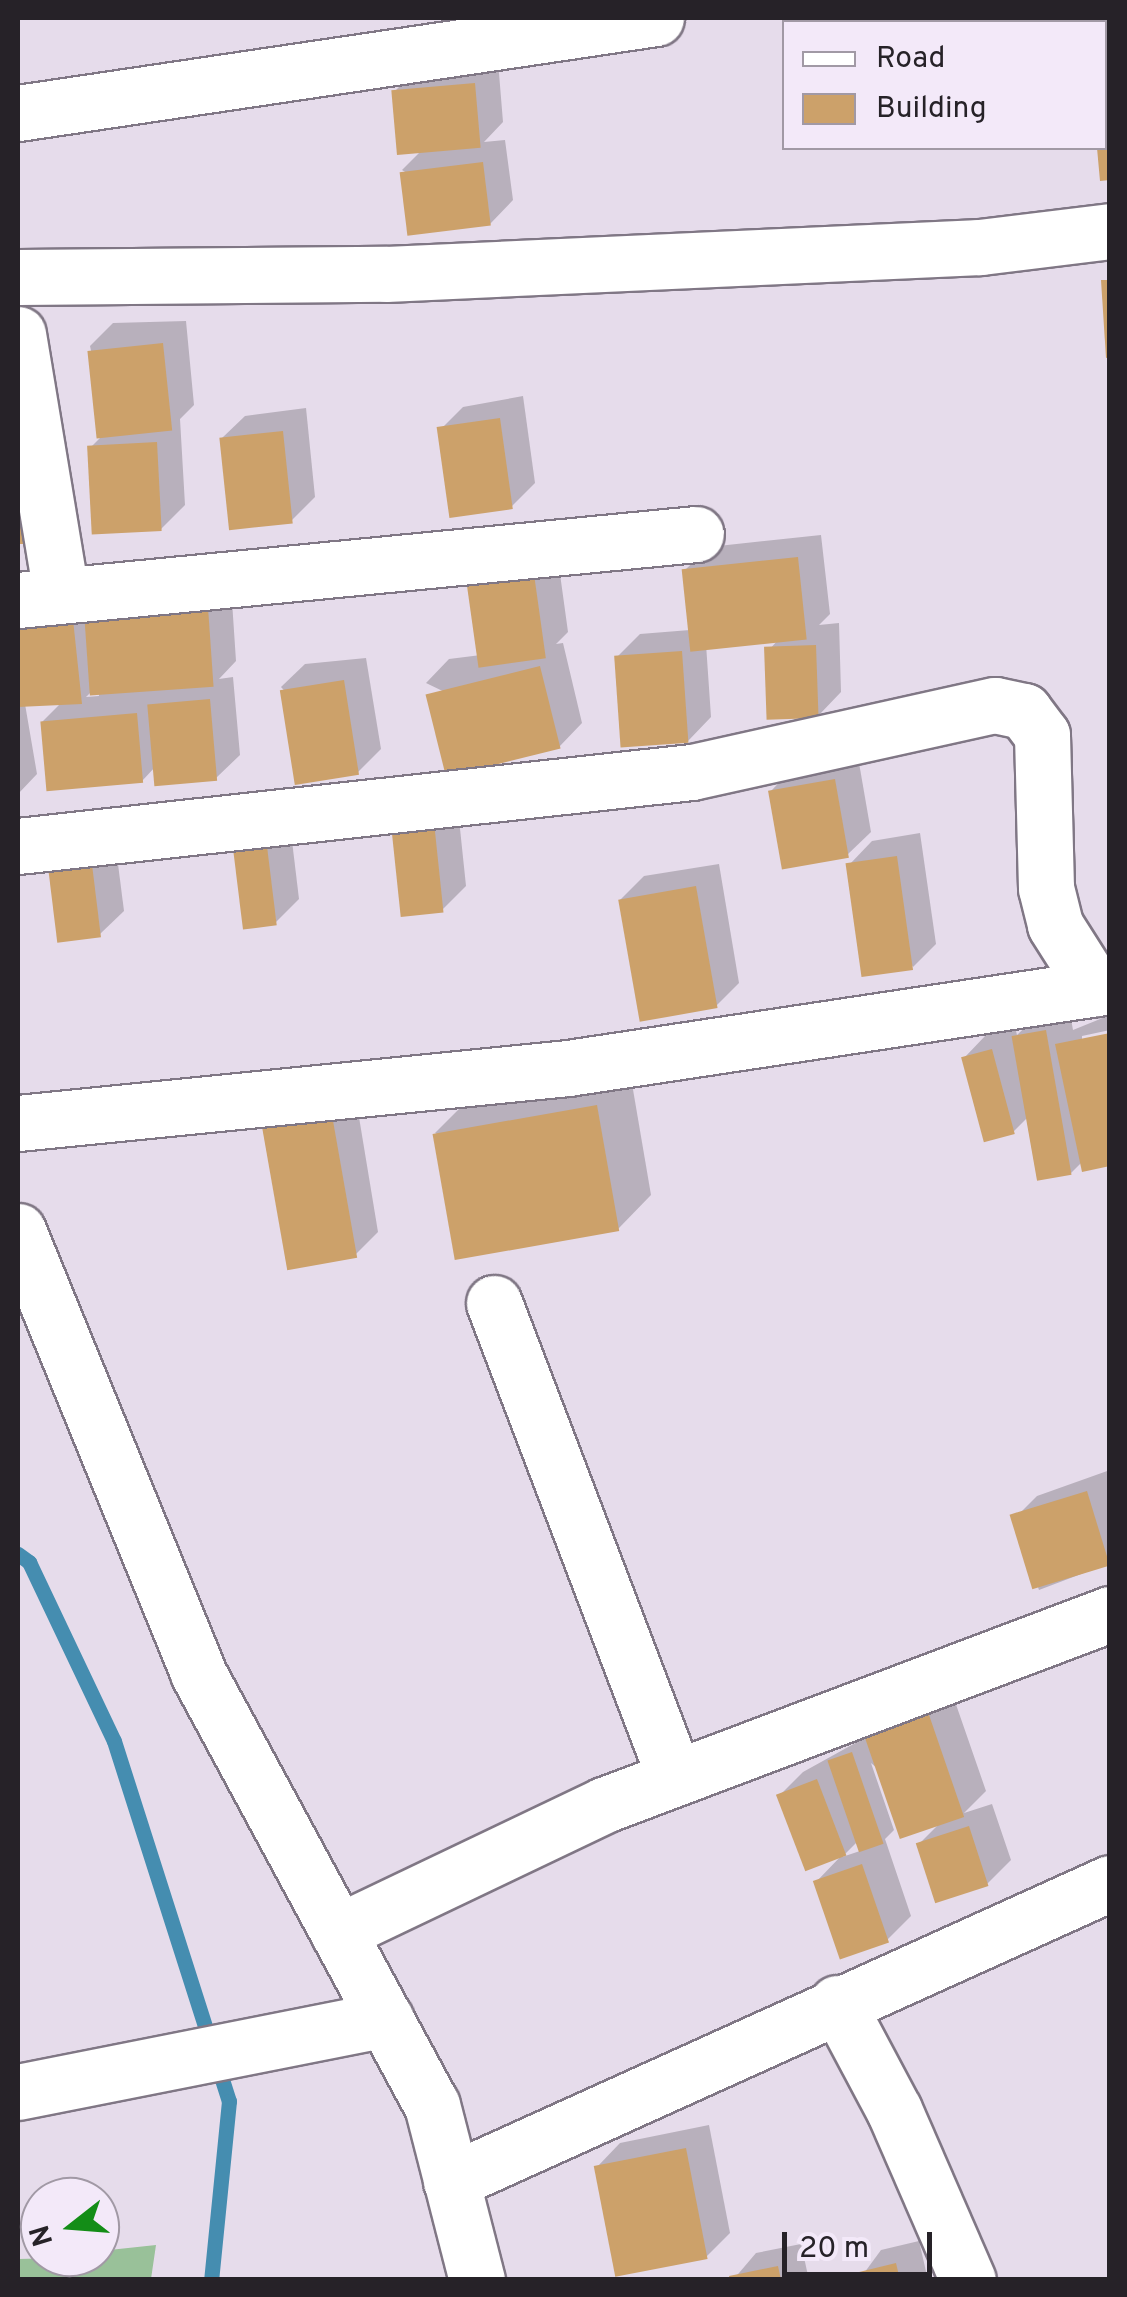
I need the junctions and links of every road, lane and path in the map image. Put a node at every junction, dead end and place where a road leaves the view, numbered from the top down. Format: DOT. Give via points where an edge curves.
graph roads {
  1 [pos="656,18"];
  2 [pos="18,113"];
  3 [pos="1110,231"];
  4 [pos="18,277"];
  5 [pos="18,334"];
  6 [pos="696,534"];
  7 [pos="39,597"];
  8 [pos="18,846"];
  9 [pos="1102,987"];
  10 [pos="18,1123"];
  11 [pos="18,1230"];
  12 [pos="494,1304"];
  13 [pos="1110,1614"];
  14 [pos="675,1778"];
  15 [pos="1110,1883"];
  16 [pos="338,1932"];
  17 [pos="837,2002"];
  18 [pos="386,2019"];
  19 [pos="18,2092"];
  20 [pos="452,2181"];
  21 [pos="477,2280"];
  22 [pos="968,2280"];
  1 -- 2 [label="street"];
  3 -- 4 [label="street" via="980,246 406,273"];
  5 -- 7 [label="street"];
  6 -- 7 [label="street"];
  8 -- 9 [label="street" via="692,772 995,705 1024,711 1042,735 1046,888 1054,925"];
  9 -- 10 [label="street" via="568,1068"];
  11 -- 16 [label="street" via="198,1673"];
  12 -- 14 [label="street"];
  13 -- 14 [label="street"];
  14 -- 16 [label="street"];
  15 -- 17 [label="street"];
  16 -- 18 [label="street"];
  17 -- 20 [label="street"];
  17 -- 22 [label="street" via="894,2110"];
  18 -- 19 [label="street"];
  18 -- 20 [label="street" via="432,2105"];
  20 -- 21 [label="street"];
}
